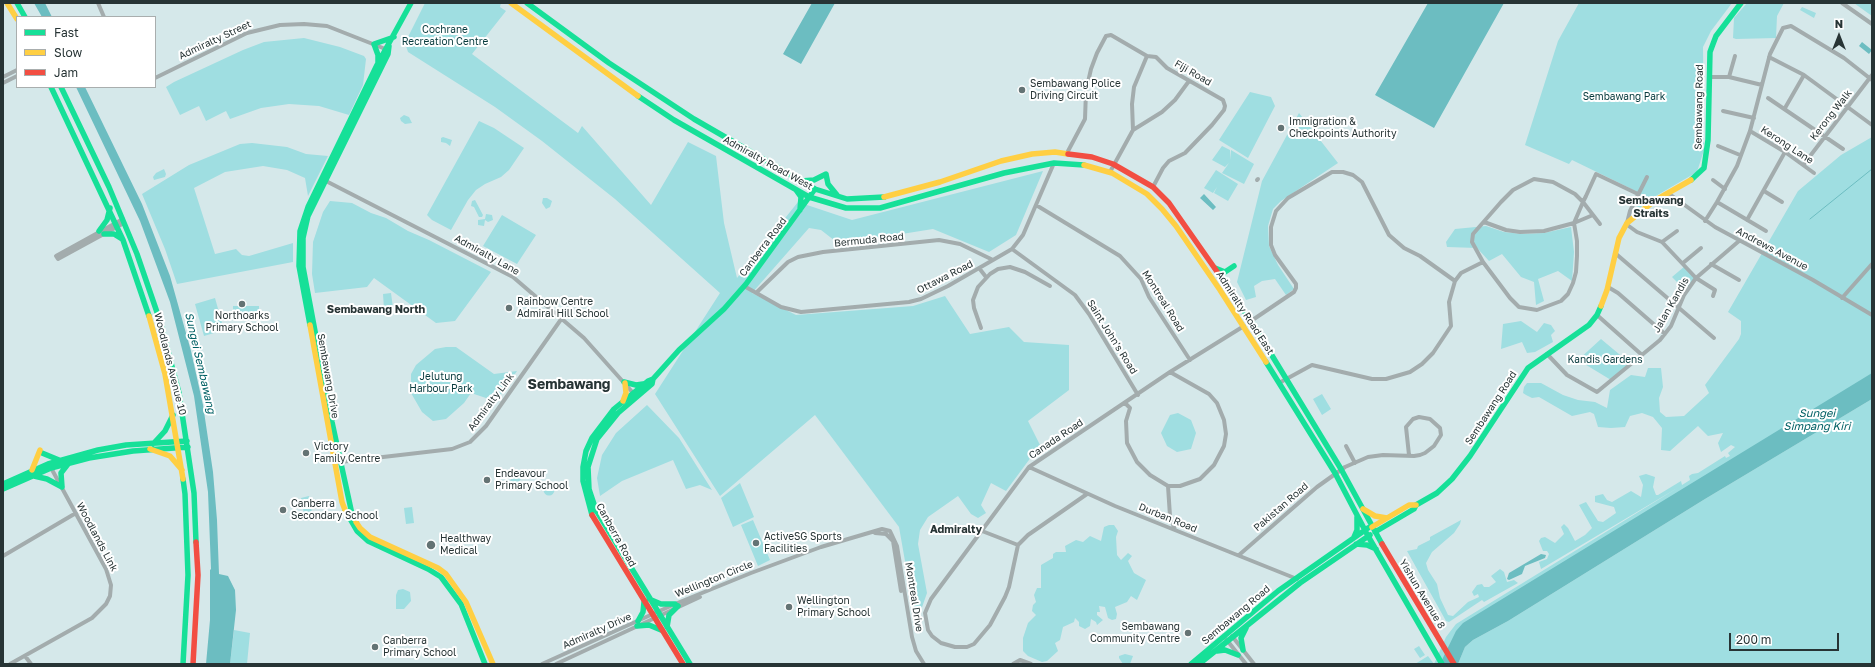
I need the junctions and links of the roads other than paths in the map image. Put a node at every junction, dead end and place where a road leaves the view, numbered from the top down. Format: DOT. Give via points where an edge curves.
graph roads {
  1 [pos="7,3"];
  2 [pos="17,3"];
  3 [pos="98,3"];
  4 [pos="411,3"];
  5 [pos="511,3"];
  6 [pos="527,3"];
  7 [pos="1741,3"];
  8 [pos="1842,3"];
  9 [pos="24,16"];
  10 [pos="104,16"];
  11 [pos="16,17"];
  12 [pos="1872,24"];
  13 [pos="394,37"];
  14 [pos="374,44"];
  15 [pos="388,48"];
  16 [pos="1147,56"];
  17 [pos="1735,56"];
  18 [pos="1769,57"];
  19 [pos="377,65"];
  20 [pos="16,70"];
  21 [pos="163,73"];
  22 [pos="156,74"];
  23 [pos="1804,75"];
  24 [pos="16,76"];
  25 [pos="3,77"];
  26 [pos="156,77"];
  27 [pos="1709,77"];
  28 [pos="1729,78"];
  29 [pos="1871,78"];
  30 [pos="1189,81"];
  31 [pos="3,83"];
  32 [pos="1762,85"];
  33 [pos="51,88"];
  34 [pos="61,88"];
  35 [pos="1768,98"];
  36 [pos="1848,106"];
  37 [pos="1785,108"];
  38 [pos="1723,111"];
  39 [pos="1754,118"];
  40 [pos="1872,125"];
  41 [pos="1133,130"];
  42 [pos="1750,131"];
  43 [pos="1826,136"];
  44 [pos="736,144"];
  45 [pos="1718,146"];
  46 [pos="1844,149"];
  47 [pos="1785,152"];
  48 [pos="1067,153"];
  49 [pos="1740,155"];
  50 [pos="743,160"];
  51 [pos="997,163"];
  52 [pos="1054,163"];
  53 [pos="1114,164"];
  54 [pos="1804,164"];
  55 [pos="986,166"];
  56 [pos="1110,172"];
  57 [pos="1814,173"];
  58 [pos="1000,175"];
  59 [pos="1647,177"];
  60 [pos="990,178"];
  61 [pos="324,180"];
  62 [pos="1713,180"];
  63 [pos="800,181"];
  64 [pos="940,182"];
  65 [pos="1153,187"];
  66 [pos="953,188"];
  67 [pos="795,189"];
  68 [pos="815,189"];
  69 [pos="1725,189"];
  70 [pos="1764,191"];
  71 [pos="1668,193"];
  72 [pos="1638,194"];
  73 [pos="838,196"];
  74 [pos="809,197"];
  75 [pos="1583,202"];
  76 [pos="1718,202"];
  77 [pos="1782,202"];
  78 [pos="1634,203"];
  79 [pos="1036,205"];
  80 [pos="110,208"];
  81 [pos="800,210"];
  82 [pos="1637,213"];
  83 [pos="1593,216"];
  84 [pos="1747,220"];
  85 [pos="124,221"];
  86 [pos="1705,221"];
  87 [pos="1484,222"];
  88 [pos="1574,223"];
  89 [pos="1626,223"];
  90 [pos="117,224"];
  91 [pos="1600,224"];
  92 [pos="1766,231"];
  93 [pos="101,232"];
  94 [pos="1677,232"];
  95 [pos="123,240"];
  96 [pos="1739,241"];
  97 [pos="1662,242"];
  98 [pos="1701,248"];
  99 [pos="1012,249"];
  100 [pos="1615,253"];
  101 [pos="993,260"];
  102 [pos="1483,262"];
  103 [pos="1683,263"];
  104 [pos="1711,264"];
  105 [pos="1872,264"];
  106 [pos="1212,266"];
  107 [pos="1234,266"];
  108 [pos="979,268"];
  109 [pos="1043,272"];
  110 [pos="1034,276"];
  111 [pos="986,277"];
  112 [pos="1696,278"];
  113 [pos="1738,280"];
  114 [pos="1455,281"];
  115 [pos="744,286"];
  116 [pos="1050,286"];
  117 [pos="1608,287"];
  118 [pos="757,292"];
  119 [pos="1713,296"];
  120 [pos="1842,298"];
  121 [pos="1678,307"];
  122 [pos="1597,315"];
  123 [pos="1872,315"];
  124 [pos="562,318"];
  125 [pos="1251,321"];
  126 [pos="1244,326"];
  127 [pos="981,328"];
  128 [pos="1665,334"];
  129 [pos="1714,338"];
  130 [pos="1547,354"];
  131 [pos="1642,355"];
  132 [pos="1190,360"];
  133 [pos="1170,372"];
  134 [pos="1286,378"];
  135 [pos="653,379"];
  136 [pos="625,383"];
  137 [pos="1279,383"];
  138 [pos="644,384"];
  139 [pos="1138,394"];
  140 [pos="635,395"];
  141 [pos="623,401"];
  142 [pos="1125,403"];
  143 [pos="173,415"];
  144 [pos="188,444"];
  145 [pos="178,445"];
  146 [pos="1346,446"];
  147 [pos="151,447"];
  148 [pos="1408,455"];
  149 [pos="60,460"];
  150 [pos="338,462"];
  151 [pos="71,463"];
  152 [pos="1355,463"];
  153 [pos="50,466"];
  154 [pos="1029,467"];
  155 [pos="1341,469"];
  156 [pos="32,470"];
  157 [pos="183,472"];
  158 [pos="1335,473"];
  159 [pos="30,477"];
  160 [pos="3,484"];
  161 [pos="1168,486"];
  162 [pos="62,487"];
  163 [pos="3,489"];
  164 [pos="1087,494"];
  165 [pos="1416,505"];
  166 [pos="1362,508"];
  167 [pos="76,513"];
  168 [pos="1357,514"];
  169 [pos="1387,518"];
  170 [pos="1373,529"];
  171 [pos="1176,530"];
  172 [pos="1365,530"];
  173 [pos="982,531"];
  174 [pos="889,533"];
  175 [pos="1368,536"];
  176 [pos="1353,538"];
  177 [pos="1356,544"];
  178 [pos="1018,545"];
  179 [pos="1376,549"];
  180 [pos="1239,555"];
  181 [pos="3,556"];
  182 [pos="1298,580"];
  183 [pos="646,599"];
  184 [pos="677,605"];
  185 [pos="659,613"];
  186 [pos="653,616"];
  187 [pos="637,624"];
  188 [pos="1248,625"];
  189 [pos="665,629"];
  190 [pos="1231,635"];
  191 [pos="1224,637"];
  192 [pos="1228,642"];
  193 [pos="1215,652"];
  194 [pos="1240,652"];
  195 [pos="25,656"];
  196 [pos="10,664"];
  197 [pos="31,664"];
  198 [pos="183,664"];
  199 [pos="193,664"];
  200 [pos="486,664"];
  201 [pos="493,664"];
  202 [pos="542,664"];
  203 [pos="556,664"];
  204 [pos="683,664"];
  205 [pos="690,664"];
  206 [pos="920,664"];
  207 [pos="924,664"];
  208 [pos="1013,664"];
  209 [pos="1031,664"];
  210 [pos="1190,664"];
  211 [pos="1199,664"];
  212 [pos="1246,664"];
  213 [pos="1254,664"];
  214 [pos="1442,664"];
  215 [pos="1454,664"];
  1 -- 11 [label="main road"];
  2 -- 9 [label="main road"];
  3 -- 10 [label="street"];
  4 -- 13 [label="main road, Sembawang Drive"];
  5 -- 50 [label="main road, Admiralty Road West" via="633,94"];
  6 -- 44 [label="main road, Admiralty Road West" via="613,66"];
  7 -- 27 [label="main road, Sembawang Road" via="1713,40"];
  8 -- 12 [label="street"];
  13 -- 14 [label="main road"];
  13 -- 15 [label="main road, Sembawang Drive"];
  14 -- 15 [label="street, Admiralty Street"];
  14 -- 19 [label="main road" via="378,55"];
  14 -- 21 [label="street, Admiralty Street" via="327,26 280,25 247,33"];
  15 -- 19 [label="main road, Sembawang Drive"];
  15 -- 61 [label="main road, Sembawang Drive"];
  16 -- 30 [label="street, Fiji Road" via="1156,57 1167,68"];
  16 -- 41 [label="street" via="1134,87"];
  16 -- 48 [label="street, Fiji Road" via="1109,35 1096,53 1086,91 1085,119"];
  17 -- 28 [label="street"];
  18 -- 23 [label="street"];
  18 -- 29 [label="street" via="1783,28 1791,26 1844,58"];
  18 -- 32 [label="street"];
  19 -- 61 [label="main road, Sembawang Drive"];
  20 -- 25 [label="street"];
  21 -- 22 [label="street, Admiralty Street"];
  21 -- 26 [label="street, Admiralty Street"];
  23 -- 36 [label="street"];
  23 -- 37 [label="street"];
  24 -- 31 [label="street"];
  27 -- 28 [label="street"];
  27 -- 71 [label="main road, Sembawang Road" via="1708,140 1704,168 1692,180"];
  28 -- 32 [label="street"];
  29 -- 36 [label="street, Kerong Walk"];
  30 -- 41 [label="street" via="1162,112"];
  30 -- 65 [label="street, Fiji Road" via="1223,100 1224,110 1185,153 1163,168"];
  32 -- 39 [label="street"];
  33 -- 80 [label="main road, Woodlands Avenue 10"];
  34 -- 85 [label="main road, Woodlands Avenue 10"];
  35 -- 37 [label="street"];
  36 -- 40 [label="street"];
  36 -- 43 [label="street, Kerong Walk"];
  37 -- 43 [label="street"];
  38 -- 39 [label="street"];
  39 -- 42 [label="street"];
  41 -- 53 [label="street"];
  42 -- 47 [label="street, Kerong Lane"];
  42 -- 49 [label="street"];
  43 -- 46 [label="street"];
  43 -- 54 [label="street, Kerong Walk"];
  44 -- 50 [label="main road" via="734,151"];
  44 -- 63 [label="main road, Admiralty Road West"];
  45 -- 49 [label="street"];
  47 -- 54 [label="street, Kerong Lane"];
  47 -- 70 [label="street"];
  48 -- 51 [label="main road, Admiralty Road West" via="1032,154"];
  48 -- 53 [label="main road, Admiralty Road East"];
  49 -- 69 [label="street"];
  50 -- 67 [label="main road, Admiralty Road West"];
  51 -- 55 [label="main road, Admiralty Road West"];
  51 -- 58 [label="main road" via="995,171"];
  52 -- 56 [label="main road, Admiralty Road East" via="1090,166"];
  52 -- 58 [label="main road, Admiralty Road West"];
  52 -- 79 [label="street, Ottawa Road"];
  53 -- 56 [label="street"];
  53 -- 65 [label="main road, Admiralty Road East"];
  54 -- 57 [label="street, Kerong Lane"];
  55 -- 60 [label="main road" via="991,171"];
  55 -- 64 [label="main road, Admiralty Road West"];
  56 -- 126 [label="main road, Admiralty Road East" via="1147,194 1162,209"];
  58 -- 60 [label="main road, Admiralty Road West"];
  59 -- 72 [label="street"];
  60 -- 66 [label="main road, Admiralty Road West"];
  61 -- 124 [label="street, Admiralty Lane" via="504,272"];
  61 -- 150 [label="main road, Sembawang Drive" via="304,216 298,251"];
  62 -- 69 [label="street"];
  63 -- 68 [label="main road, Admiralty Road West"];
  63 -- 73 [label="main road" via="814,180 826,174 831,189"];
  64 -- 66 [label="main road" via="944,188"];
  64 -- 73 [label="main road, Admiralty Road West" via="880,198 855,199"];
  65 -- 106 [label="main road, Admiralty Road East" via="1169,203"];
  66 -- 74 [label="main road, Admiralty Road West" via="869,209 846,208"];
  67 -- 74 [label="main road, Admiralty Road West"];
  67 -- 81 [label="main road" via="801,198"];
  68 -- 73 [label="main road, Admiralty Road West"];
  68 -- 74 [label="main road, Canberra Road"];
  69 -- 76 [label="street"];
  70 -- 77 [label="street"];
  70 -- 84 [label="street"];
  71 -- 82 [label="main road, Sembawang Road"];
  71 -- 86 [label="street, Andrews Avenue"];
  72 -- 75 [label="street" via="1596,174"];
  72 -- 78 [label="street"];
  74 -- 81 [label="main road, Canberra Road"];
  75 -- 83 [label="street"];
  75 -- 87 [label="street" via="1559,185 1543,179 1534,179 1513,190"];
  75 -- 88 [label="street"];
  76 -- 84 [label="street"];
  76 -- 86 [label="street"];
  78 -- 82 [label="street"];
  78 -- 89 [label="street"];
  79 -- 99 [label="street, Ottawa Road" via="1023,235"];
  79 -- 132 [label="street, Montreal Road" via="1120,256 1141,279 1149,297"];
  80 -- 90 [label="main road, Woodlands Avenue 10"];
  80 -- 93 [label="main road"];
  81 -- 115 [label="main road, Canberra Road"];
  82 -- 89 [label="main road, Sembawang Road"];
  83 -- 88 [label="street"];
  83 -- 91 [label="street"];
  84 -- 92 [label="street"];
  85 -- 90 [label="street"];
  85 -- 144 [label="main road, Woodlands Avenue 10" via="160,321 179,393"];
  86 -- 96 [label="street, Andrews Avenue"];
  87 -- 88 [label="street" via="1520,232"];
  87 -- 102 [label="street" via="1471,239"];
  88 -- 102 [label="street" via="1577,240 1575,278 1568,294 1551,306 1537,310 1519,307"];
  89 -- 97 [label="street" via="1637,232"];
  89 -- 100 [label="main road, Sembawang Road"];
  90 -- 93 [label="street"];
  90 -- 95 [label="main road, Woodlands Avenue 10"];
  93 -- 93 [label="street" via="58,259 56,256"];
  93 -- 95 [label="main road" via="114,234"];
  94 -- 97 [label="street"];
  95 -- 143 [label="main road, Woodlands Avenue 10" via="152,325"];
  96 -- 104 [label="street, Jalan Kandis"];
  96 -- 120 [label="street, Andrews Avenue"];
  97 -- 103 [label="street"];
  98 -- 103 [label="street"];
  99 -- 101 [label="street, Ottawa Road"];
  99 -- 109 [label="street, Saint John's Road"];
  100 -- 117 [label="main road, Sembawang Road"];
  100 -- 121 [label="street"];
  101 -- 108 [label="street, Ottawa Road"];
  101 -- 118 [label="street, Bermuda Road" via="960,244 939,240 823,252 798,257 788,262"];
  102 -- 114 [label="street" via="1461,274"];
  103 -- 112 [label="street"];
  104 -- 112 [label="street, Jalan Kandis"];
  104 -- 113 [label="street"];
  105 -- 120 [label="street"];
  106 -- 107 [label="main road" via="1225,272"];
  106 -- 125 [label="main road, Admiralty Road East"];
  108 -- 111 [label="street"];
  108 -- 118 [label="street, Ottawa Road" via="921,299 908,302 801,312 781,307"];
  109 -- 110 [label="street"];
  109 -- 139 [label="street, Saint John's Road" via="1075,295 1083,304"];
  110 -- 111 [label="street" via="1010,268 998,269"];
  110 -- 116 [label="street"];
  111 -- 127 [label="street" via="978,287 974,300"];
  112 -- 119 [label="street" via="1715,290"];
  112 -- 121 [label="street, Jalan Kandis"];
  114 -- 125 [label="street" via="1392,238 1362,182 1353,175 1332,172 1288,198 1276,211 1271,227 1271,245 1296,288 1294,292"];
  114 -- 134 [label="street" via="1449,302 1451,326 1433,353 1410,372 1400,376 1372,379 1312,365"];
  115 -- 118 [label="street, Ottawa Road"];
  115 -- 135 [label="main road, Canberra Road"];
  117 -- 122 [label="main road, Sembawang Road"];
  117 -- 128 [label="street"];
  120 -- 123 [label="street, Andrews Avenue"];
  121 -- 128 [label="street, Jalan Kandis"];
  121 -- 129 [label="street"];
  122 -- 130 [label="main road, Sembawang Road" via="1589,325"];
  122 -- 131 [label="street"];
  124 -- 136 [label="street, Admiralty Lane" via="600,354"];
  124 -- 150 [label="street, Admiralty Link" via="486,426 470,442 452,449"];
  125 -- 134 [label="main road, Admiralty Road East"];
  126 -- 132 [label="street, Canada Road"];
  126 -- 137 [label="main road, Admiralty Road East"];
  128 -- 131 [label="street, Jalan Kandis"];
  130 -- 131 [label="street, Jalan Kandis" via="1567,375 1597,392"];
  130 -- 165 [label="main road, Sembawang Road" via="1528,368 1520,378 1470,456 1452,479"];
  132 -- 133 [label="street, Canada Road"];
  133 -- 139 [label="street, Canada Road"];
  133 -- 161 [label="street" via="1201,387 1209,394 1217,403 1226,434 1220,455 1208,472 1192,482"];
  134 -- 137 [label="street"];
  134 -- 155 [label="main road, Admiralty Road East"];
  135 -- 138 [label="main road, Canberra Road"];
  135 -- 140 [label="main road, Canberra Road" via="652,384"];
  136 -- 138 [label="main road"];
  136 -- 140 [label="street, Admiralty Lane"];
  136 -- 141 [label="main road" via="626,393"];
  137 -- 158 [label="main road, Admiralty Road East"];
  138 -- 140 [label="main road, Canberra Road"];
  139 -- 142 [label="street, Canada Road"];
  140 -- 141 [label="main road, Canberra Road"];
  140 -- 183 [label="main road, Canberra Road" via="597,440 588,467 588,478 591,499 596,510"];
  141 -- 183 [label="main road, Canberra Road" via="592,438 586,451 583,481 592,515"];
  142 -- 154 [label="street, Canada Road"];
  142 -- 161 [label="street" via="1130,408 1126,431 1127,443 1150,474"];
  143 -- 145 [label="main road, Woodlands Avenue 10"];
  143 -- 147 [label="main road" via="165,431"];
  144 -- 145 [label="main road"];
  144 -- 199 [label="main road, Woodlands Avenue 10" via="194,493 198,575"];
  145 -- 147 [label="main road"];
  145 -- 157 [label="main road, Woodlands Avenue 10"];
  146 -- 152 [label="street"];
  147 -- 149 [label="main road" via="113,447"];
  147 -- 151 [label="main road"];
  147 -- 157 [label="main road" via="170,456"];
  148 -- 148 [label="street" via="1405,432 1413,419 1430,419 1438,425 1442,431 1440,440 1425,453"];
  148 -- 152 [label="street, Pakistan Road" via="1368,457"];
  149 -- 153 [label="main road"];
  149 -- 156 [label="main road" via="41,451"];
  150 -- 200 [label="main road, Sembawang Drive" via="342,502 352,526 368,541 428,569 445,582 460,604"];
  150 -- 201 [label="main road, Sembawang Drive" via="348,502 360,528 378,541 446,574 466,602"];
  151 -- 153 [label="main road"];
  151 -- 162 [label="main road" via="61,473"];
  152 -- 155 [label="street, Pakistan Road"];
  153 -- 156 [label="main road"];
  153 -- 159 [label="main road"];
  153 -- 162 [label="street, Woodlands Link"];
  154 -- 164 [label="street, Durban Road"];
  154 -- 173 [label="street, Canada Road"];
  155 -- 158 [label="street, Pakistan Road"];
  155 -- 166 [label="main road, Admiralty Road East"];
  156 -- 160 [label="main road"];
  157 -- 198 [label="main road, Woodlands Avenue 10" via="188,575"];
  158 -- 168 [label="main road, Admiralty Road East"];
  158 -- 180 [label="street, Pakistan Road"];
  159 -- 162 [label="main road" via="47,479"];
  159 -- 163 [label="main road"];
  161 -- 171 [label="street" via="1170,516"];
  162 -- 167 [label="street, Woodlands Link"];
  164 -- 171 [label="street, Durban Road"];
  164 -- 178 [label="street" via="1028,535"];
  165 -- 169 [label="main road, Sembawang Road" via="1410,505"];
  165 -- 170 [label="main road, Sembawang Road" via="1405,514"];
  166 -- 169 [label="main road" via="1375,516"];
  166 -- 170 [label="main road, Admiralty Road East"];
  167 -- 181 [label="street"];
  167 -- 195 [label="street, Woodlands Link" via="109,576 110,596 92,618"];
  168 -- 172 [label="main road, Admiralty Road East"];
  168 -- 176 [label="main road" via="1357,530"];
  169 -- 170 [label="main road, Sembawang Road"];
  170 -- 172 [label="main road, Sembawang Road"];
  170 -- 175 [label="main road, Sembawang Road"];
  170 -- 215 [label="main road, Yishun Avenue 8"];
  171 -- 180 [label="street, Durban Road"];
  172 -- 175 [label="main road, Admiralty Road East"];
  172 -- 176 [label="main road, Sembawang Road"];
  173 -- 178 [label="street"];
  173 -- 178 [label="street, Canada Road" via="931,599 925,613 928,630 941,643 955,647 974,644 990,625 1009,587"];
  174 -- 184 [label="street, Wellington Circle" via="879,530 821,547 751,572"];
  174 -- 206 [label="street, Montreal Drive" via="895,551 910,640"];
  174 -- 207 [label="street, Montreal Drive" via="897,546 912,636 916,651"];
  175 -- 177 [label="main road, Sembawang Road"];
  175 -- 179 [label="main road, Yishun Avenue 8"];
  176 -- 182 [label="main road, Sembawang Road"];
  177 -- 179 [label="main road"];
  177 -- 182 [label="main road, Sembawang Road"];
  179 -- 214 [label="main road, Yishun Avenue 8"];
  180 -- 182 [label="street, Durban Road"];
  182 -- 188 [label="main road, Sembawang Road"];
  182 -- 190 [label="main road, Sembawang Road"];
  183 -- 184 [label="main road" via="661,604"];
  183 -- 185 [label="main road, Canberra Road"];
  183 -- 186 [label="main road, Canberra Road"];
  183 -- 187 [label="main road"];
  184 -- 185 [label="street, Wellington Circle"];
  184 -- 189 [label="main road" via="669,615"];
  185 -- 186 [label="street, Admiralty Drive"];
  185 -- 189 [label="main road, Canberra Road"];
  186 -- 187 [label="street, Admiralty Drive"];
  186 -- 189 [label="main road, Canberra Road"];
  187 -- 189 [label="main road"];
  187 -- 202 [label="street, Admiralty Drive"];
  187 -- 203 [label="street, Admiralty Drive"];
  188 -- 190 [label="main road, Sembawang Road"];
  188 -- 194 [label="main road" via="1241,638"];
  189 -- 204 [label="main road, Canberra Road"];
  189 -- 205 [label="main road, Canberra Road"];
  190 -- 191 [label="main road, Sembawang Road"];
  190 -- 192 [label="main road, Sembawang Road"];
  190 -- 194 [label="street"];
  191 -- 192 [label="street"];
  191 -- 210 [label="main road, Sembawang Road"];
  192 -- 193 [label="main road, Sembawang Road"];
  192 -- 194 [label="street"];
  193 -- 194 [label="main road"];
  193 -- 211 [label="main road, Sembawang Road"];
  194 -- 212 [label="street"];
  194 -- 213 [label="street"];
  195 -- 196 [label="street, Woodlands Link"];
  195 -- 197 [label="street"];
  208 -- 209 [label="street" via="1020,660"];
}
